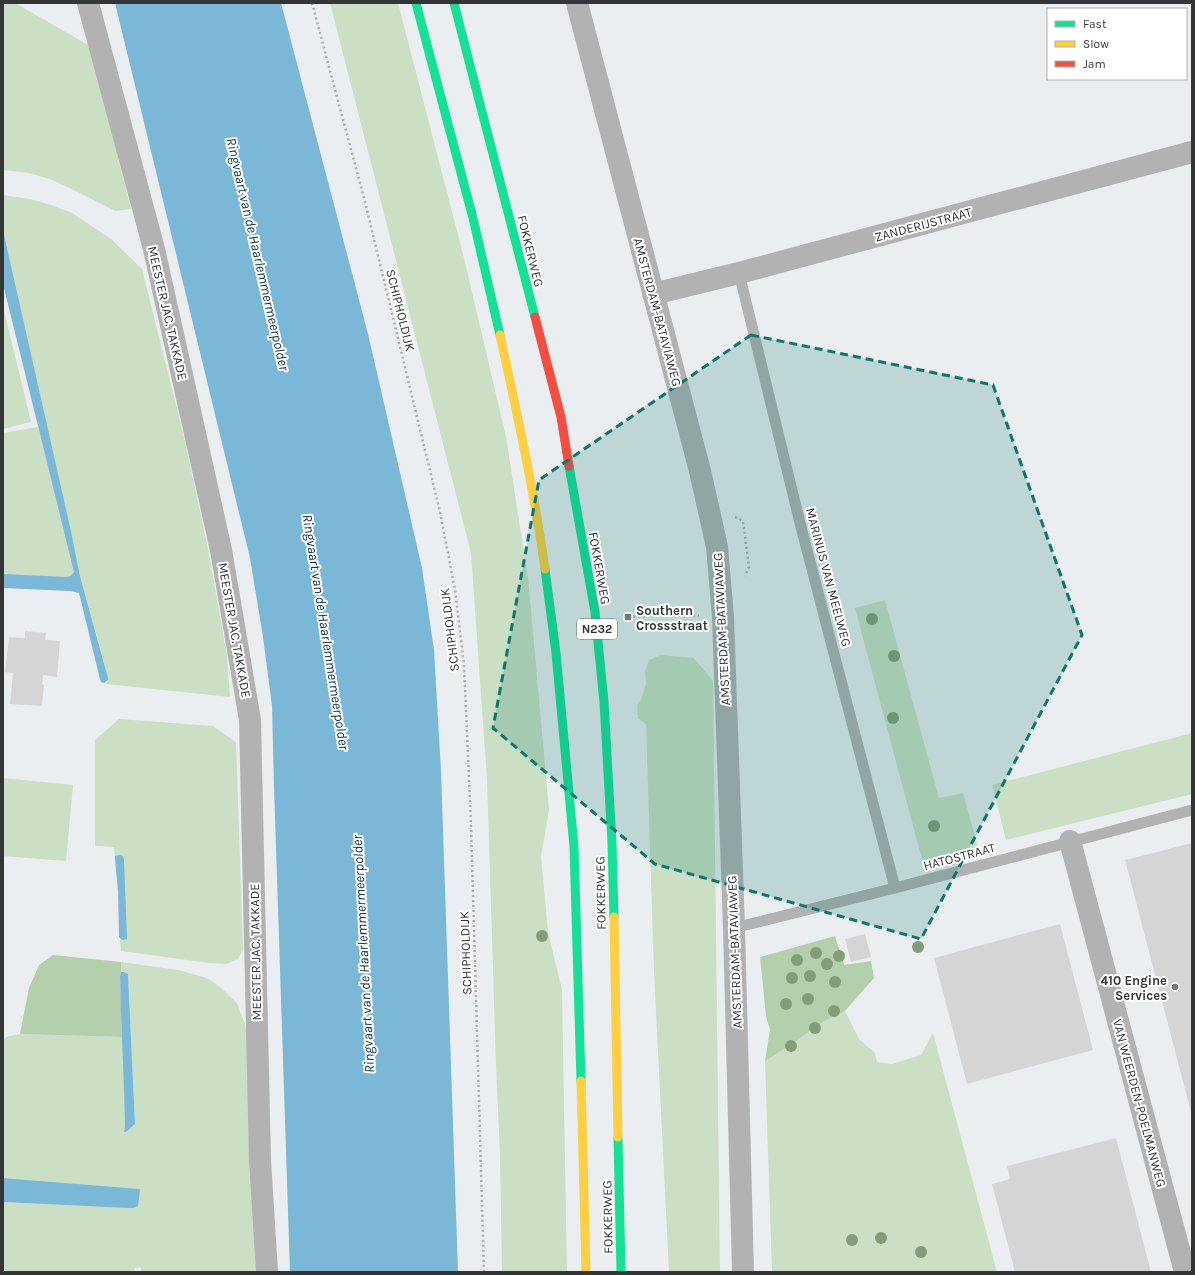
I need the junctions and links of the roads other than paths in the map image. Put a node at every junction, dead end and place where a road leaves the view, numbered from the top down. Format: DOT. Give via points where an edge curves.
graph roads {
  1 [pos="88,3"];
  2 [pos="416,3"];
  3 [pos="454,3"];
  4 [pos="577,3"];
  5 [pos="1192,152"];
  6 [pos="739,273"];
  7 [pos="653,294"];
  8 [pos="1192,810"];
  9 [pos="1070,841"];
  10 [pos="895,888"];
  11 [pos="734,928"];
  12 [pos="267,1272"];
  13 [pos="586,1272"];
  14 [pos="621,1272"];
  15 [pos="743,1272"];
  16 [pos="1185,1272"];
  1 -- 12 [label="street, MEESTER JAC. TAKKADE" via="157,264 221,550 250,720 260,1160"];
  2 -- 13 [label="main road, FOKKERWEG" via="473,218 522,433 539,526 554,638 574,847"];
  3 -- 14 [label="main road, FOKKERWEG / N232" via="561,417 595,612 604,702 612,843"];
  4 -- 7 [label="street, AMSTERDAM-BATAVIAWEG"];
  5 -- 6 [label="street, ZANDERIJSTRAAT"];
  6 -- 7 [label="street, ZANDERIJSTRAAT"];
  6 -- 10 [label="lane, MARINUS VAN MEELWEG" via="801,528"];
  7 -- 11 [label="street, AMSTERDAM-BATAVIAWEG" via="700,471 717,547 723,617"];
  8 -- 9 [label="lane, HATOSTRAAT"];
  9 -- 10 [label="lane, HATOSTRAAT"];
  9 -- 16 [label="street, VAN WEERDEN-POELMANWEG"];
  10 -- 11 [label="lane, HATOSTRAAT"];
  11 -- 15 [label="street, AMSTERDAM-BATAVIAWEG"];
}
